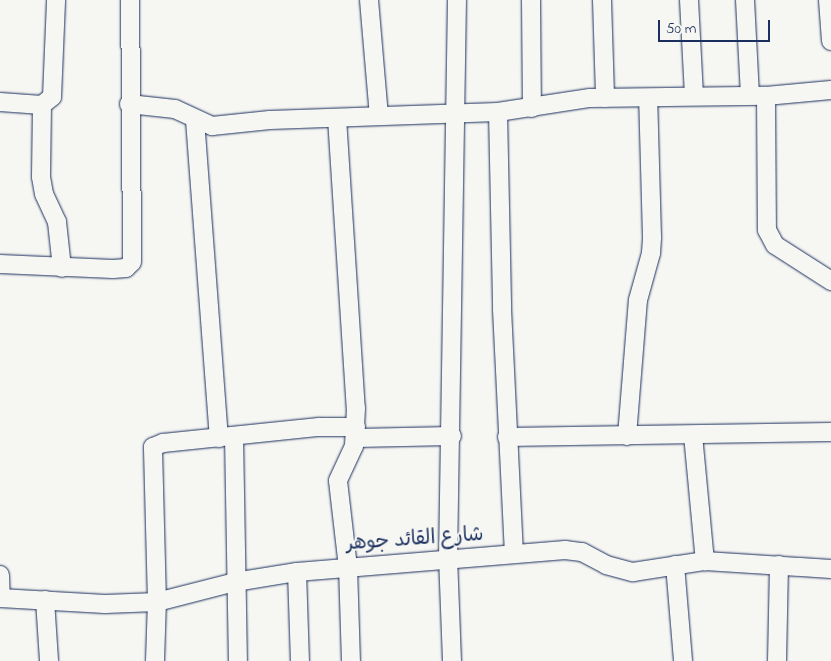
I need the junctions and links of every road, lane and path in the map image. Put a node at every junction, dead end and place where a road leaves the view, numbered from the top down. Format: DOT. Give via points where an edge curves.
graph roads {
  1 [pos="56,0"];
  2 [pos="130,0"];
  3 [pos="369,0"];
  4 [pos="457,0"];
  5 [pos="531,0"];
  6 [pos="602,0"];
  7 [pos="689,0"];
  8 [pos="744,0"];
  9 [pos="828,0"];
  10 [pos="831,41"];
  11 [pos="831,90"];
  12 [pos="694,96"];
  13 [pos="758,96"];
  14 [pos="605,98"];
  15 [pos="648,98"];
  16 [pos="0,102"];
  17 [pos="128,104"];
  18 [pos="42,106"];
  19 [pos="532,108"];
  20 [pos="454,112"];
  21 [pos="498,112"];
  22 [pos="379,116"];
  23 [pos="337,118"];
  24 [pos="195,120"];
  25 [pos="0,264"];
  26 [pos="62,268"];
  27 [pos="831,280"];
  28 [pos="831,432"];
  29 [pos="356,433"];
  30 [pos="693,435"];
  31 [pos="452,436"];
  32 [pos="627,436"];
  33 [pos="226,437"];
  34 [pos="507,437"];
  35 [pos="514,554"];
  36 [pos="448,559"];
  37 [pos="705,561"];
  38 [pos="675,564"];
  39 [pos="779,565"];
  40 [pos="348,566"];
  41 [pos="831,569"];
  42 [pos="298,572"];
  43 [pos="0,574"];
  44 [pos="236,582"];
  45 [pos="0,598"];
  46 [pos="45,600"];
  47 [pos="157,602"];
  48 [pos="49,661"];
  49 [pos="155,661"];
  50 [pos="238,661"];
  51 [pos="300,661"];
  52 [pos="351,661"];
  53 [pos="452,661"];
  54 [pos="683,661"];
  55 [pos="777,661"];
  1 -- 18 [label="street" via="53,94"];
  2 -- 17 [label="street"];
  3 -- 22 [label="street"];
  4 -- 20 [label="street"];
  5 -- 19 [label="street"];
  6 -- 14 [label="street"];
  7 -- 12 [label="street"];
  8 -- 13 [label="street"];
  9 -- 10 [label="street"];
  11 -- 13 [label="street"];
  12 -- 13 [label="street"];
  12 -- 15 [label="street"];
  13 -- 27 [label="street" via="767,230 775,246"];
  14 -- 15 [label="street"];
  14 -- 19 [label="street" via="562,101"];
  15 -- 32 [label="street" via="652,237 638,300"];
  16 -- 18 [label="street"];
  17 -- 24 [label="street" via="174,109"];
  17 -- 26 [label="street" via="132,262 122,268"];
  18 -- 26 [label="street" via="41,177 44,194 57,222"];
  19 -- 21 [label="street"];
  20 -- 21 [label="street"];
  20 -- 22 [label="street"];
  20 -- 31 [label="street"];
  21 -- 34 [label="street"];
  22 -- 23 [label="street"];
  23 -- 24 [label="street" via="219,126"];
  23 -- 29 [label="street"];
  24 -- 33 [label="street"];
  25 -- 26 [label="street"];
  28 -- 30 [label="street"];
  29 -- 31 [label="street"];
  29 -- 33 [label="street" via="319,427"];
  29 -- 40 [label="street" via="338,481"];
  30 -- 32 [label="street"];
  30 -- 37 [label="street"];
  31 -- 36 [label="street"];
  32 -- 34 [label="street"];
  33 -- 44 [label="street"];
  33 -- 47 [label="street" via="154,446"];
  34 -- 35 [label="street"];
  35 -- 36 [label="street, شارع القائد جوهر"];
  35 -- 38 [label="street, شارع القائد جوهر" via="574,550 619,570 633,572"];
  36 -- 40 [label="street, شارع القائد جوهر"];
  36 -- 53 [label="street"];
  37 -- 38 [label="street, شارع القائد جوهر"];
  37 -- 39 [label="street, شارع القائد جوهر"];
  38 -- 54 [label="street"];
  39 -- 41 [label="street, شارع القائد جوهر"];
  39 -- 55 [label="street"];
  40 -- 42 [label="street, شارع القائد جوهر"];
  40 -- 52 [label="street"];
  42 -- 44 [label="street, شارع القائد جوهر"];
  42 -- 51 [label="street"];
  43 -- 45 [label="street"];
  44 -- 47 [label="street, شارع القائد جوهر"];
  44 -- 50 [label="street"];
  45 -- 46 [label="street, شارع القائد جوهر"];
  46 -- 47 [label="street, شارع القائد جوهر" via="105,604"];
  46 -- 48 [label="street"];
  47 -- 49 [label="street"];
}
